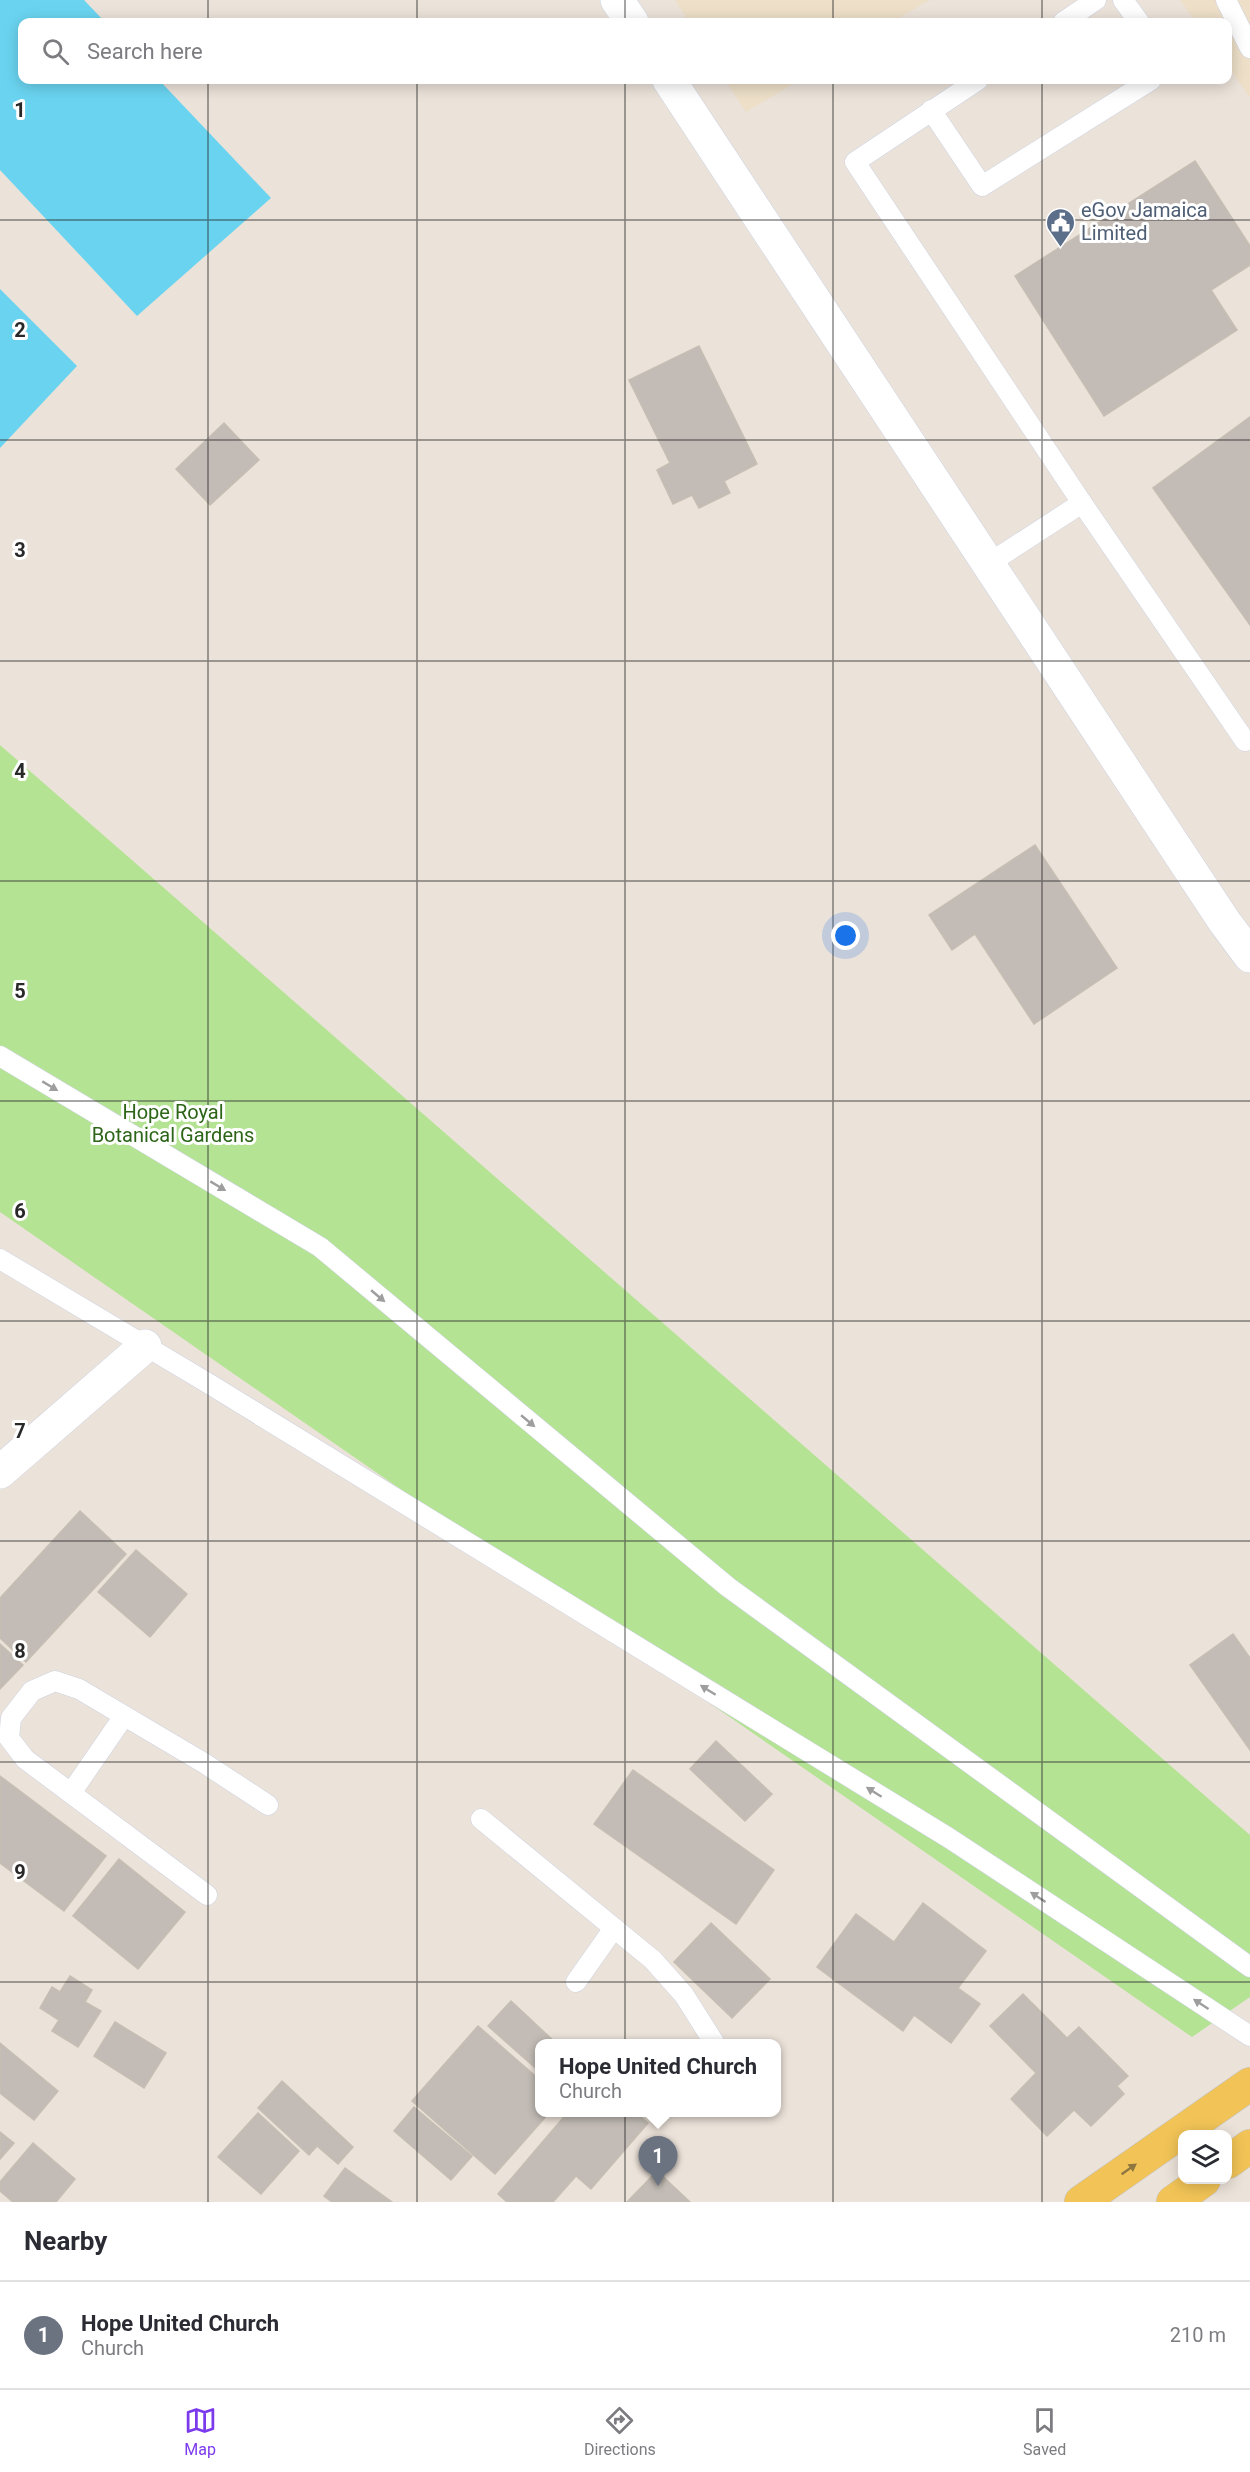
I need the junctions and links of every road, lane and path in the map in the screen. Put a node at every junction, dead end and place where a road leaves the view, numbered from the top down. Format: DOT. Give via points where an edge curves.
graph roads {
  1 [pos="617,0"];
  2 [pos="1096,0"];
  3 [pos="1123,0"];
  4 [pos="1226,0"];
  5 [pos="629,18"];
  6 [pos="1069,18"];
  7 [pos="1136,18"];
  8 [pos="1250,48"];
  9 [pos="672,84"];
  10 [pos="972,84"];
  11 [pos="1145,84"];
  12 [pos="932,110"];
  13 [pos="1082,503"];
  14 [pos="988,564"];
  15 [pos="1245,741"];
  16 [pos="1250,956"];
  17 [pos="0,1056"];
  18 [pos="0,1259"];
  19 [pos="146,1346"];
  20 [pos="0,1472"];
  21 [pos="124,1716"];
  22 [pos="70,1793"];
  23 [pos="268,1805"];
  24 [pos="481,1820"];
  25 [pos="207,1895"];
  26 [pos="614,1928"];
  27 [pos="1250,1966"];
  28 [pos="576,1982"];
  29 [pos="1250,2036"];
  30 [pos="712,2039"];
  31 [pos="1250,2084"];
  32 [pos="1250,2146"];
  33 [pos="1232,2159"];
  34 [pos="1198,2184"];
  35 [pos="1081,2202"];
  36 [pos="1173,2202"];
  1 -- 5 [label="street"];
  2 -- 6 [label="lane"];
  3 -- 7 [label="lane"];
  4 -- 8 [label="lane"];
  9 -- 14 [label="street"];
  10 -- 12 [label="lane"];
  11 -- 12 [label="lane" via="982,186"];
  12 -- 13 [label="lane" via="855,162"];
  13 -- 14 [label="lane"];
  13 -- 15 [label="lane"];
  14 -- 16 [label="street"];
  17 -- 27 [label="lane, one-way" via="320,1247 728,1587"];
  18 -- 19 [label="lane"];
  19 -- 20 [label="street"];
  29 -- 19 [label="lane, one-way" via="949,1838"];
  21 -- 22 [label="lane"];
  21 -- 22 [label="lane" via="79,1689 55,1681 32,1691 11,1718 9,1738 25,1759"];
  21 -- 23 [label="lane"];
  22 -- 25 [label="lane"];
  24 -- 26 [label="lane"];
  26 -- 28 [label="lane"];
  26 -- 30 [label="lane" via="653,1959 684,1995"];
  35 -- 31 [label="main road, one-way"];
  32 -- 33 [label="main road"];
  34 -- 36 [label="main road"];
}
